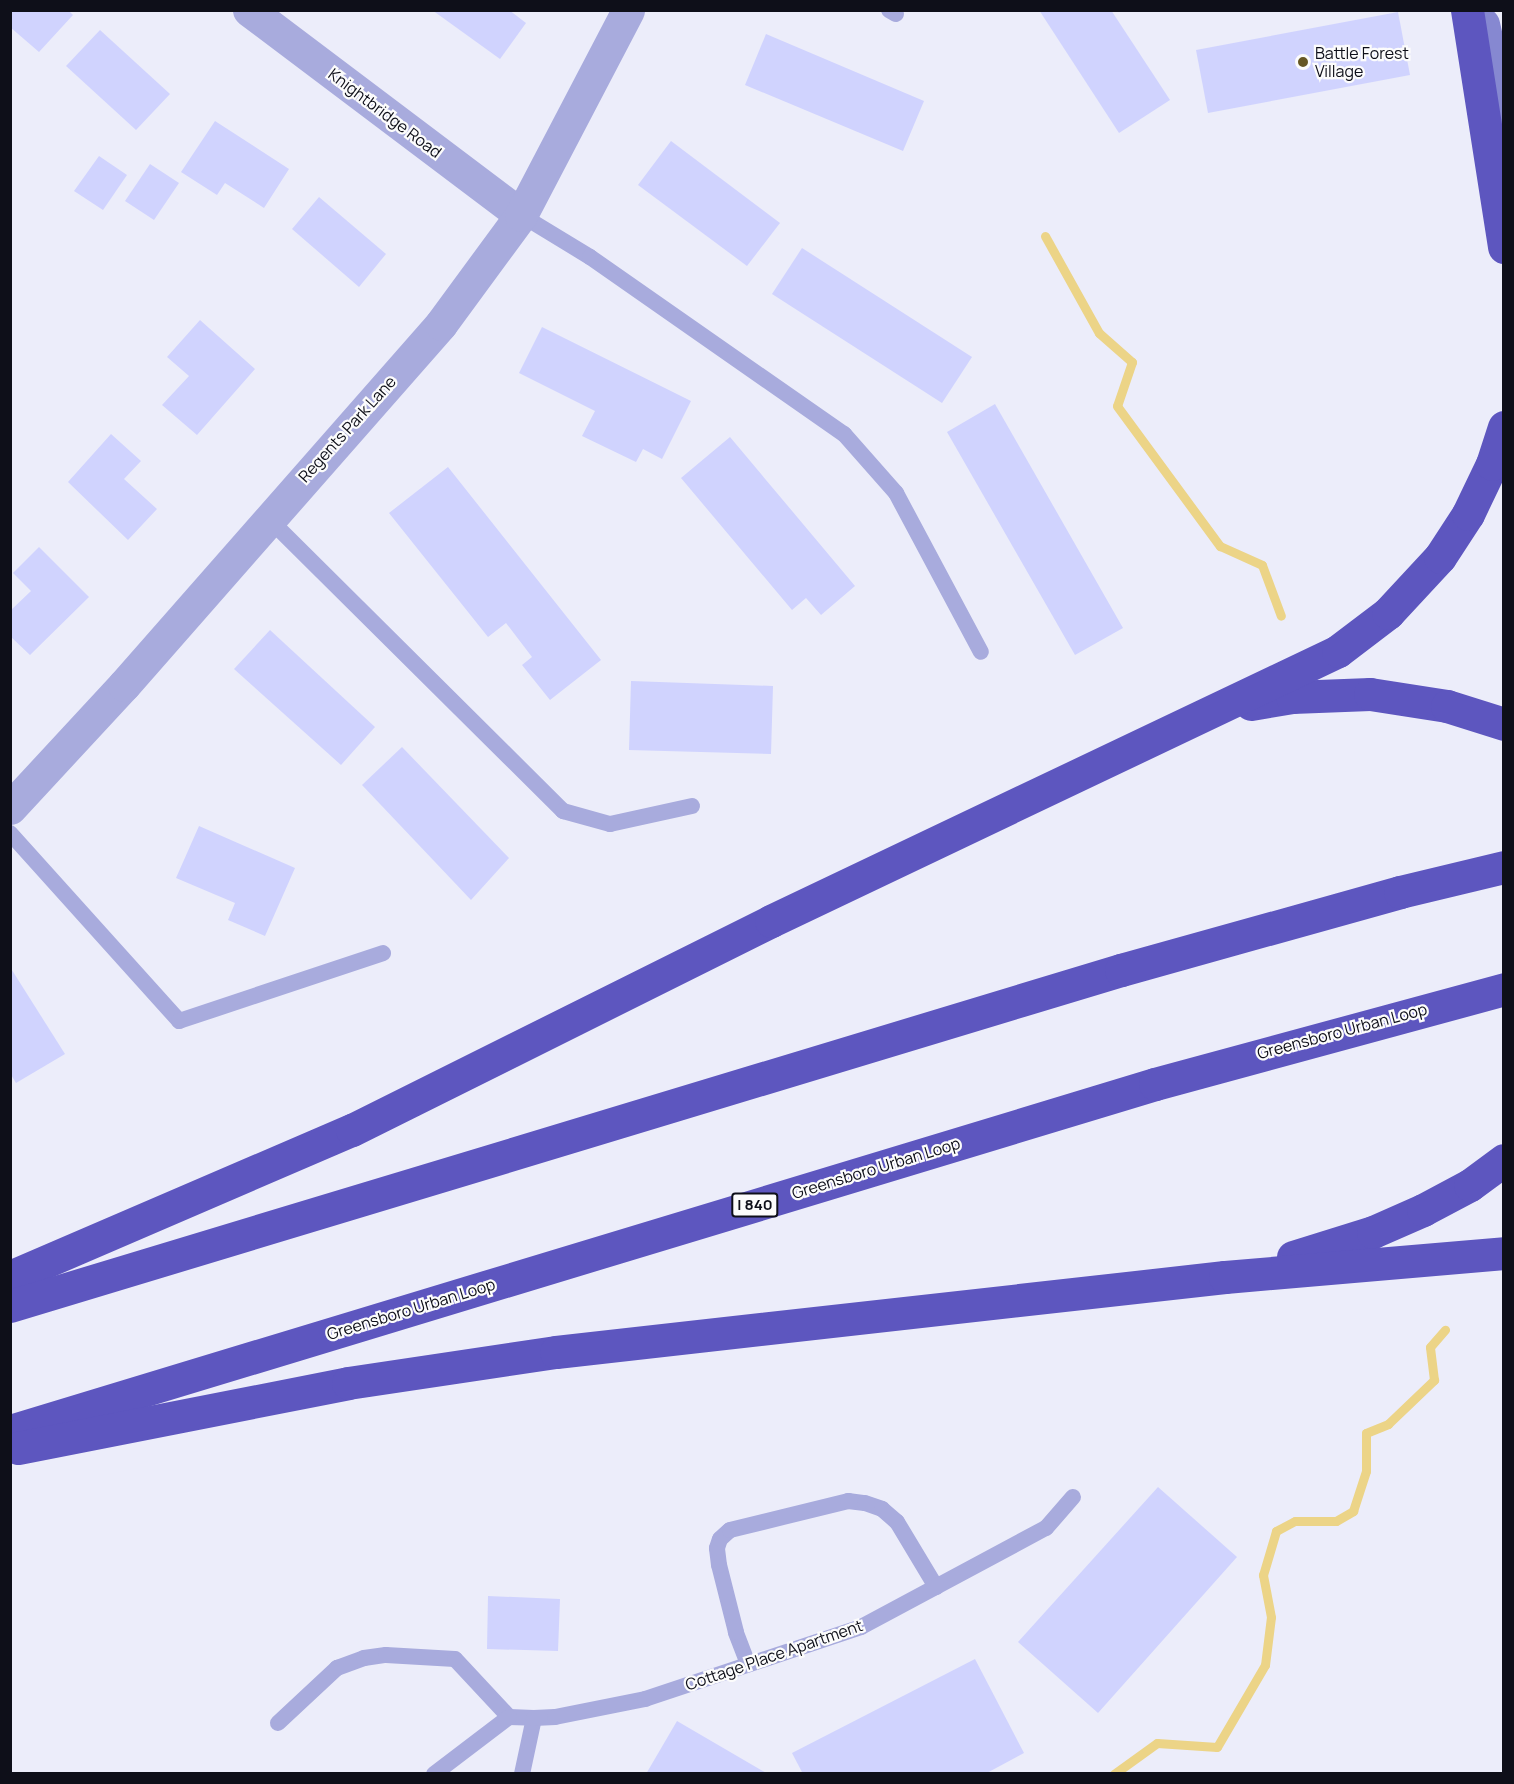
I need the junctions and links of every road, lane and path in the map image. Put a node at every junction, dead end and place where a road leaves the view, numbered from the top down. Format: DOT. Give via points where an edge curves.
graph roads {
  1 [pos="249,10"];
  2 [pos="628,10"];
  3 [pos="1467,10"];
  4 [pos="1479,10"];
  5 [pos="1503,117"];
  6 [pos="521,215"];
  7 [pos="1503,247"];
  8 [pos="1503,427"];
  9 [pos="268,518"];
  10 [pos="981,652"];
  11 [pos="1212,713"];
  12 [pos="1503,724"];
  13 [pos="692,806"];
  14 [pos="10,808"];
  15 [pos="10,833"];
  16 [pos="1503,867"];
  17 [pos="383,953"];
  18 [pos="1503,989"];
  19 [pos="1503,1160"];
  20 [pos="1503,1253"];
  21 [pos="10,1277"];
  22 [pos="1225,1277"];
  23 [pos="10,1306"];
  24 [pos="10,1431"];
  25 [pos="10,1449"];
  26 [pos="1073,1497"];
  27 [pos="936,1587"];
  28 [pos="748,1664"];
  29 [pos="509,1717"];
  30 [pos="534,1718"];
  31 [pos="278,1723"];
  32 [pos="434,1773"];
  33 [pos="522,1773"];
  1 -- 6 [label="street, Knightbridge Road"];
  2 -- 6 [label="street, Regents Park Lane"];
  3 -- 7 [label="highway"];
  4 -- 5 [label="main road"];
  6 -- 9 [label="street, Regents Park Lane" via="441,324"];
  6 -- 10 [label="lane" via="590,257 844,434 896,493"];
  8 -- 11 [label="highway" via="1492,464 1468,514 1440,557 1388,613 1338,651"];
  9 -- 13 [label="lane" via="563,811 610,824"];
  9 -- 14 [label="street, Regents Park Lane" via="124,685"];
  11 -- 12 [label="highway" via="1292,697 1370,694 1447,706"];
  11 -- 21 [label="highway" via="1132,747 782,916 352,1130"];
  15 -- 17 [label="lane" via="179,1022"];
  16 -- 23 [label="highway" via="1120,970"];
  18 -- 24 [label="highway, Greensboro Urban Loop / I 840" via="1155,1084"];
  19 -- 22 [label="highway" via="1470,1185 1373,1232"];
  20 -- 22 [label="highway"];
  22 -- 25 [label="highway" via="450,1366"];
  26 -- 27 [label="lane, Cottage Place Apartment" via="1046,1528"];
  27 -- 28 [label="lane, Cottage Place Apartment" via="861,1627"];
  27 -- 28 [label="lane" via="897,1522 882,1509 865,1503 848,1501 730,1530 717,1548 719,1565"];
  28 -- 30 [label="lane, Cottage Place Apartment" via="645,1699"];
  29 -- 30 [label="lane, Cottage Place Apartment"];
  29 -- 31 [label="lane" via="455,1659 386,1655 337,1668"];
  29 -- 32 [label="lane"];
  30 -- 33 [label="lane"];
}
